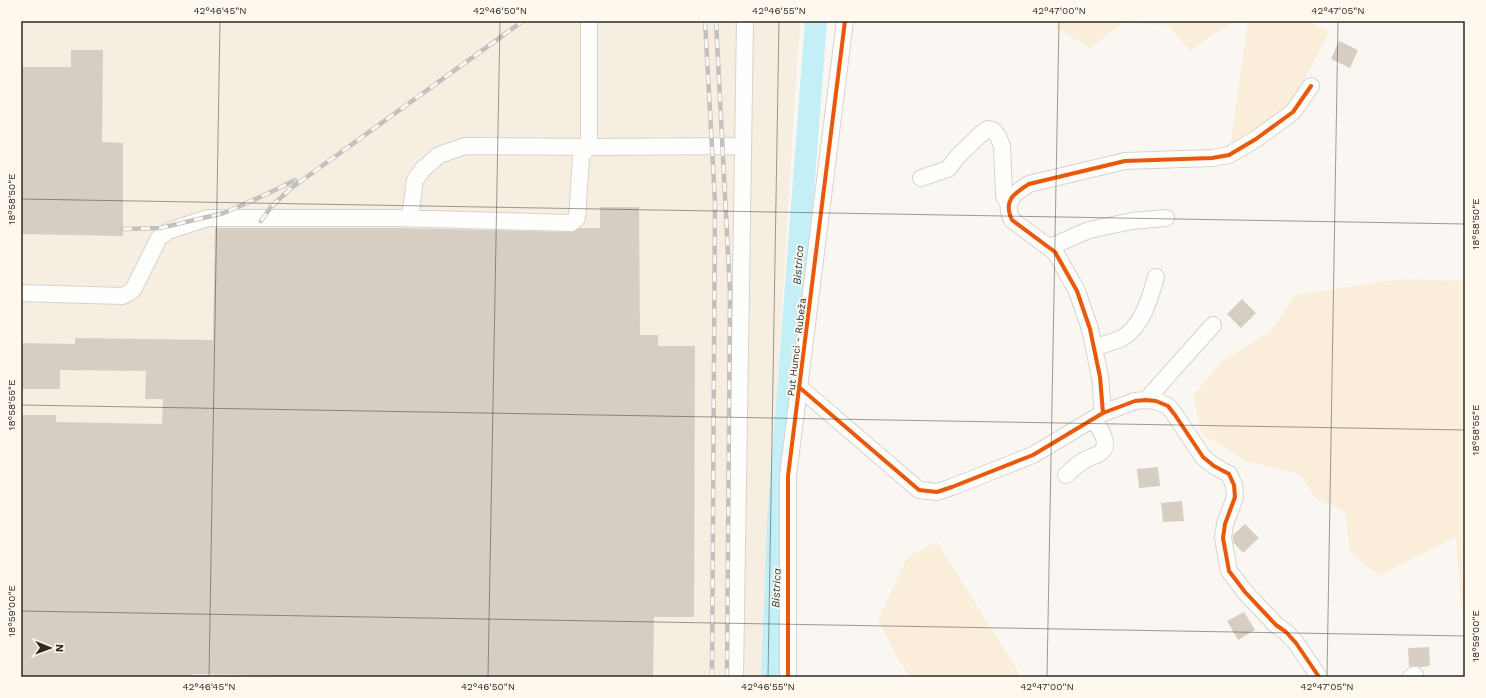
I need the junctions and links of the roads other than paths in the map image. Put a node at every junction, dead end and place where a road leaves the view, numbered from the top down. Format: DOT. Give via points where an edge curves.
graph roads {
  1 [pos="589,21"];
  2 [pos="745,21"];
  3 [pos="845,21"];
  4 [pos="1311,86"];
  5 [pos="743,146"];
  6 [pos="589,147"];
  7 [pos="921,178"];
  8 [pos="1009,205"];
  9 [pos="410,218"];
  10 [pos="1166,218"];
  11 [pos="1050,247"];
  12 [pos="1156,277"];
  13 [pos="21,293"];
  14 [pos="1213,325"];
  15 [pos="1094,348"];
  16 [pos="799,388"];
  17 [pos="1146,400"];
  18 [pos="1098,416"];
  19 [pos="1066,475"];
  20 [pos="735,677"];
  21 [pos="788,677"];
  22 [pos="1319,677"];
  1 -- 6 [label="street"];
  2 -- 5 [label="street"];
  3 -- 16 [label="street, Put Humci - Rubeža"];
  4 -- 8 [label="street" via="1293,112 1229,155 1125,162 1029,184 1015,192"];
  5 -- 6 [label="street"];
  5 -- 20 [label="street"];
  6 -- 9 [label="street" via="465,146 439,155 415,180"];
  6 -- 9 [label="street" via="581,157 577,218 571,223"];
  7 -- 8 [label="street" via="948,169 982,133 993,130 1002,146 1004,196"];
  8 -- 11 [label="street" via="1012,220"];
  9 -- 13 [label="street" via="208,218 168,231 159,238 133,290 123,296"];
  10 -- 11 [label="street" via="1132,221 1089,230"];
  11 -- 15 [label="street" via="1077,290"];
  12 -- 15 [label="street" via="1149,301 1138,323 1124,337"];
  14 -- 17 [label="street"];
  15 -- 18 [label="street" via="1100,377"];
  16 -- 18 [label="street" via="919,490 929,492 952,487 1034,456"];
  16 -- 21 [label="street, Put Humci - Rubeža" via="788,476"];
  17 -- 18 [label="street" via="1135,401"];
  17 -- 22 [label="street" via="1168,406 1203,457 1229,474 1234,485 1235,497 1225,524 1223,538 1229,571 1276,625 1296,642"];
  18 -- 19 [label="street" via="1105,442 1104,448"];
}
